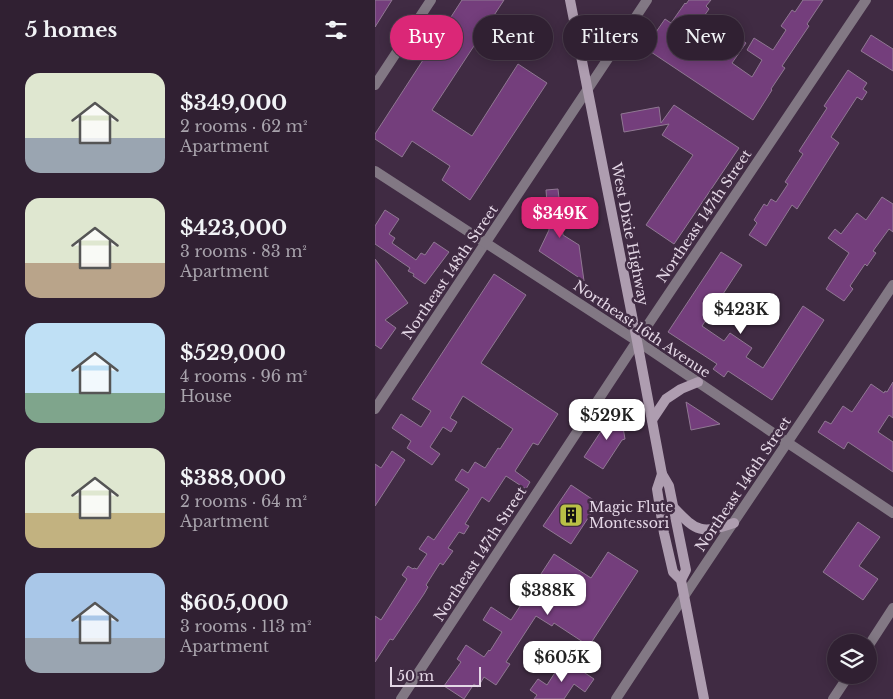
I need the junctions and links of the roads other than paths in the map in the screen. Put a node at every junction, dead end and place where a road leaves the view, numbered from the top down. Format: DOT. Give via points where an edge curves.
graph roads {
  1 [pos="431,0"];
  2 [pos="570,0"];
  3 [pos="647,0"];
  4 [pos="866,0"];
  5 [pos="375,85"];
  6 [pos="587,88"];
  7 [pos="375,171"];
  8 [pos="486,243"];
  9 [pos="893,285"];
  10 [pos="637,341"];
  11 [pos="698,382"];
  12 [pos="375,409"];
  13 [pos="652,420"];
  14 [pos="788,443"];
  15 [pos="662,474"];
  16 [pos="673,507"];
  17 [pos="893,512"];
  18 [pos="734,523"];
  19 [pos="681,580"];
  20 [pos="684,596"];
  21 [pos="893,608"];
  22 [pos="876,634"];
  23 [pos="843,684"];
  24 [pos="401,699"];
  25 [pos="617,699"];
  26 [pos="705,699"];
  27 [pos="833,699"];
  1 -- 5 [label="street"];
  2 -- 6 [label="main road, West Dixie Highway"];
  3 -- 6 [label="street, Northeast 148th Street"];
  4 -- 10 [label="street, Northeast 147th Street"];
  6 -- 8 [label="street, Northeast 148th Street"];
  6 -- 10 [label="main road, West Dixie Highway"];
  7 -- 8 [label="street, Northeast 16th Avenue"];
  8 -- 10 [label="street, Northeast 16th Avenue"];
  8 -- 12 [label="street, Northeast 148th Street"];
  9 -- 14 [label="street, Northeast 146th Street"];
  10 -- 11 [label="street, Northeast 16th Avenue"];
  10 -- 13 [label="main road, West Dixie Highway"];
  10 -- 24 [label="street, Northeast 147th Street"];
  11 -- 13 [label="main road" via="666,399"];
  11 -- 14 [label="street, Northeast 16th Avenue"];
  13 -- 15 [label="main road, West Dixie Highway"];
  14 -- 17 [label="street, Northeast 16th Avenue"];
  14 -- 18 [label="street, Northeast 146th Street"];
  15 -- 16 [label="main road, West Dixie Highway" via="669,486"];
  15 -- 19 [label="main road, West Dixie Highway" via="657,489 664,533 673,572"];
  16 -- 18 [label="main road" via="688,523 700,529 717,529"];
  16 -- 19 [label="main road, West Dixie Highway" via="686,570"];
  18 -- 20 [label="street, Northeast 146th Street"];
  19 -- 20 [label="main road, West Dixie Highway"];
  20 -- 25 [label="street, Northeast 146th Street"];
  20 -- 26 [label="main road, West Dixie Highway"];
  21 -- 22 [label="street"];
  23 -- 27 [label="street"];
}
